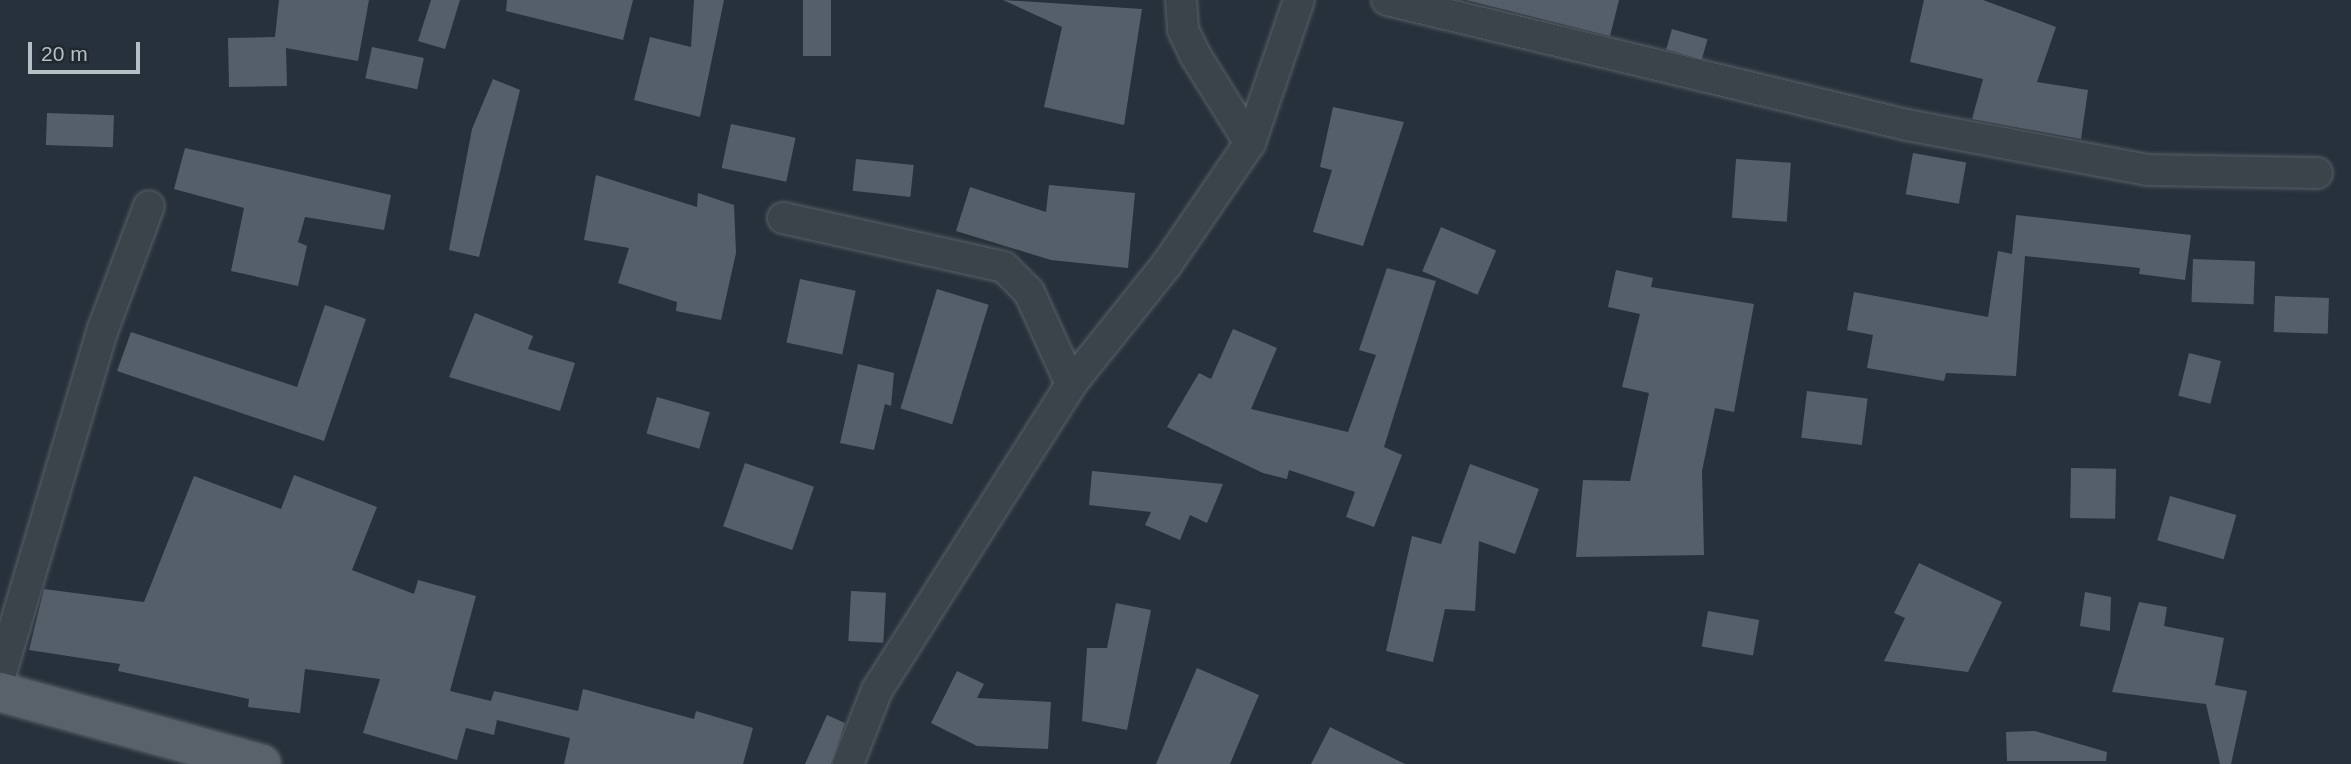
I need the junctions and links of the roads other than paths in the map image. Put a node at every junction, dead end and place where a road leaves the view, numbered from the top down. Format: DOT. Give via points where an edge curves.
graph roads {
  1 [pos="1181,0"];
  2 [pos="1299,0"];
  3 [pos="1387,0"];
  4 [pos="1250,143"];
  5 [pos="2316,173"];
  6 [pos="149,206"];
  7 [pos="783,218"];
  8 [pos="1071,384"];
  9 [pos="0,676"];
  10 [pos="0,692"];
  11 [pos="261,764"];
  12 [pos="848,764"];
  1 -- 4 [label="street" via="1183,30 1195,55"];
  2 -- 4 [label="street"];
  3 -- 5 [label="street" via="1921,128 2148,170"];
  4 -- 8 [label="street" via="1167,264"];
  6 -- 9 [label="street" via="103,329"];
  7 -- 8 [label="street" via="1004,267 1030,292"];
  8 -- 12 [label="street" via="877,690"];
  10 -- 11 [label="main road"];
}
